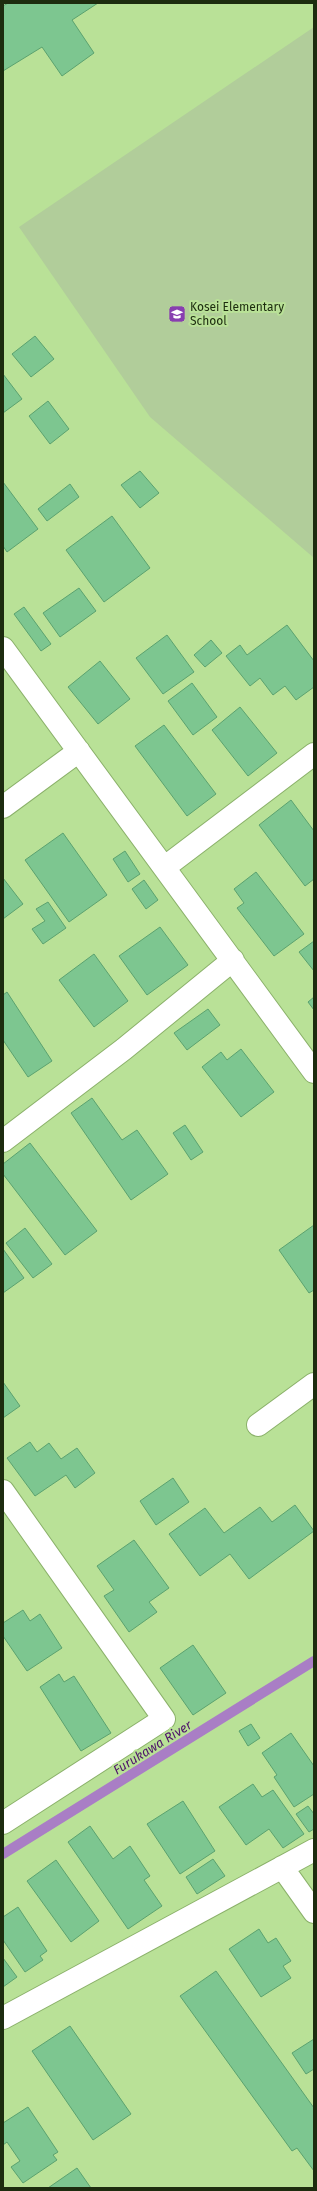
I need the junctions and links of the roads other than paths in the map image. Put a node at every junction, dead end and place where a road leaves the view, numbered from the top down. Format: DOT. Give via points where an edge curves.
graph roads {
  1 [pos="3,648"];
  2 [pos="79,751"];
  3 [pos="314,754"];
  4 [pos="3,807"];
  5 [pos="165,867"];
  6 [pos="233,960"];
  7 [pos="314,1072"];
  8 [pos="3,1141"];
  9 [pos="314,1384"];
  10 [pos="258,1425"];
  11 [pos="3,1491"];
  12 [pos="3,1823"];
  13 [pos="314,1850"];
  14 [pos="282,1867"];
  15 [pos="314,1912"];
  16 [pos="3,2018"];
  1 -- 2 [label="street"];
  2 -- 4 [label="street"];
  2 -- 5 [label="street"];
  3 -- 5 [label="street"];
  5 -- 6 [label="street"];
  6 -- 7 [label="street"];
  6 -- 8 [label="street" via="124,1049"];
  9 -- 10 [label="street"];
  11 -- 12 [label="street" via="164,1719"];
  13 -- 14 [label="street"];
  14 -- 15 [label="street"];
  14 -- 16 [label="street"];
}
